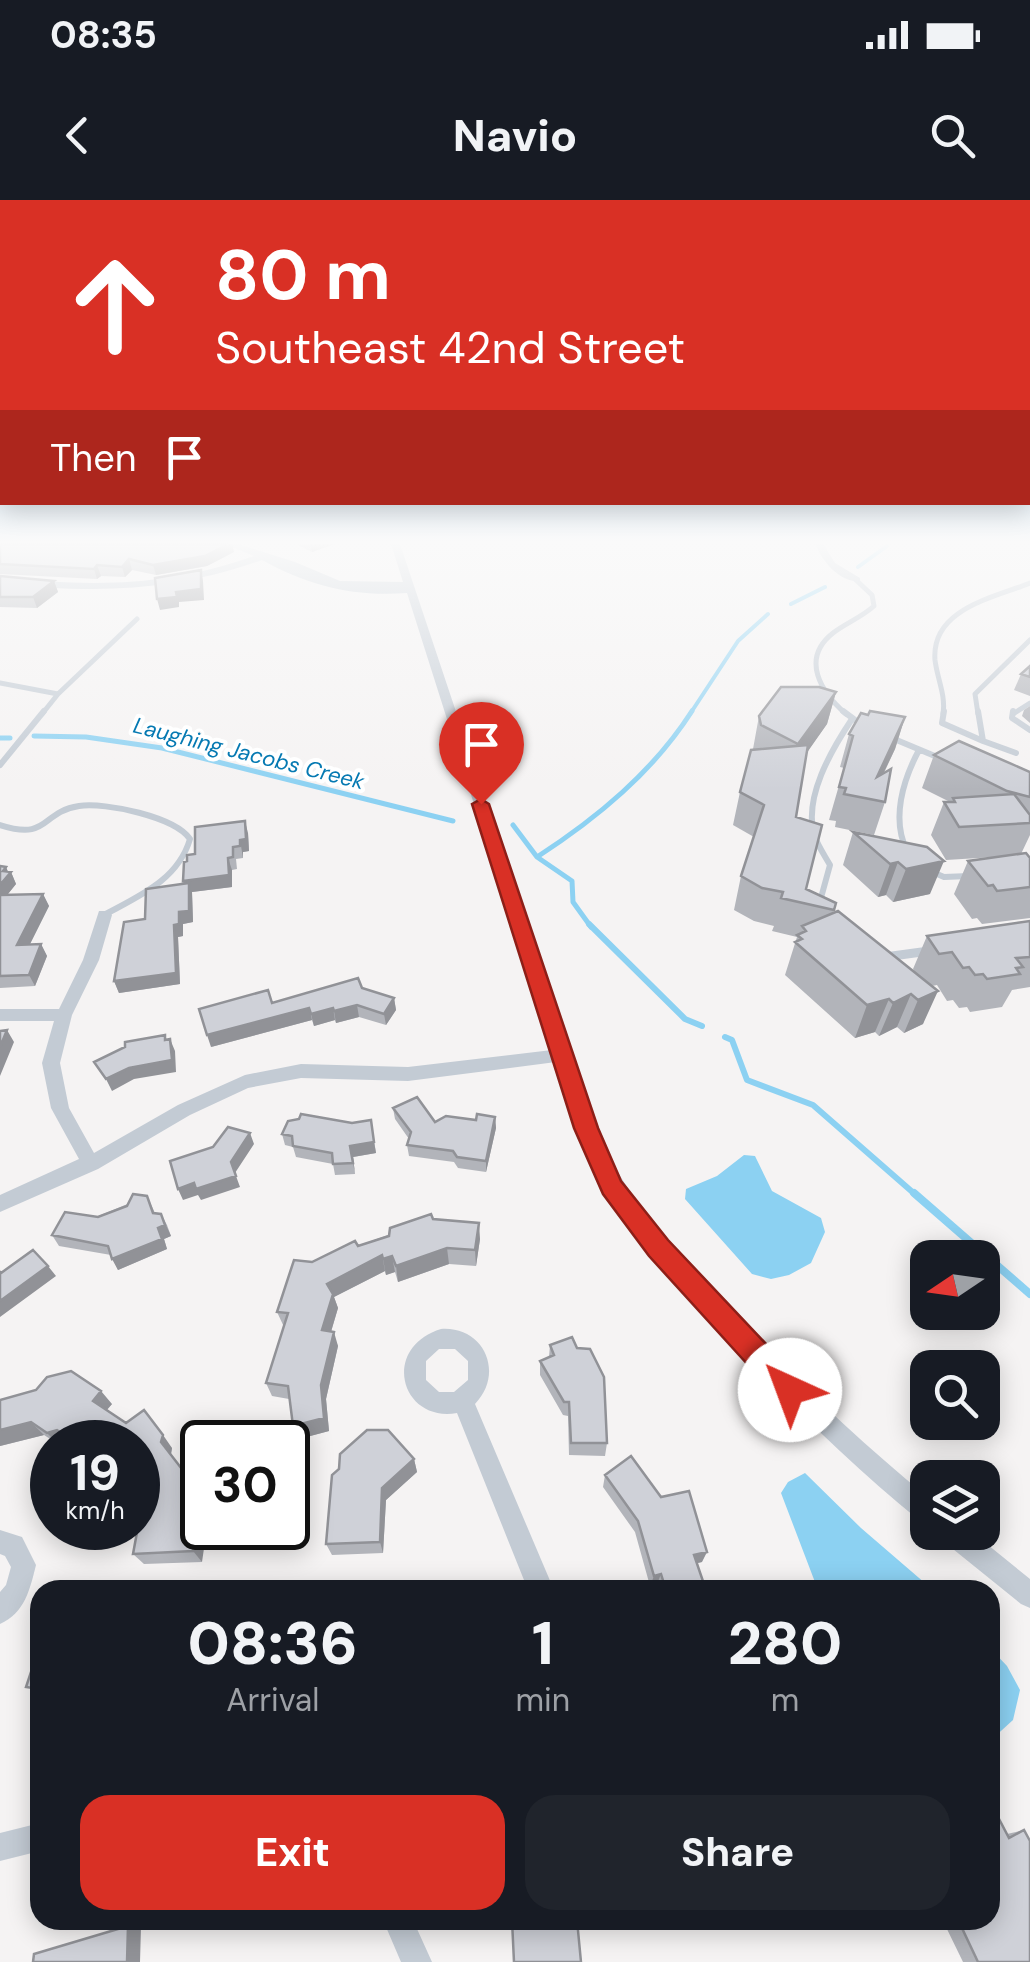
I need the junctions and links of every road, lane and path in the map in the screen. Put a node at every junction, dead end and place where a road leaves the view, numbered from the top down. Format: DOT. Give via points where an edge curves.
graph roads {
  1 [pos="128,626"];
  2 [pos="422,626"];
  3 [pos="845,626"];
  4 [pos="945,626"];
  5 [pos="1030,640"];
  6 [pos="0,683"];
  7 [pos="58,694"];
  8 [pos="1030,703"];
  9 [pos="852,719"];
  10 [pos="862,724"];
  11 [pos="1030,730"];
  12 [pos="882,734"];
  13 [pos="984,741"];
  14 [pos="919,750"];
  15 [pos="1016,752"];
  16 [pos="0,764"];
  17 [pos="958,764"];
  18 [pos="0,825"];
  19 [pos="976,876"];
  20 [pos="821,914"];
  21 [pos="104,915"];
  22 [pos="940,950"];
  23 [pos="891,971"];
  24 [pos="0,1015"];
  25 [pos="64,1015"];
  26 [pos="562,1055"];
  27 [pos="90,1164"];
  28 [pos="0,1204"];
  29 [pos="462,1399"];
  30 [pos="910,1497"];
  31 [pos="0,1542"];
  32 [pos="974,1550"];
  33 [pos="537,1580"];
  34 [pos="1030,1595"];
  35 [pos="0,1611"];
  36 [pos="30,1840"];
  37 [pos="0,1847"];
  38 [pos="403,1930"];
  39 [pos="417,1962"];
  1 -- 7 [label="lane"];
  2 -- 26 [label="street"];
  3 -- 9 [label="lane" via="826,639 813,664 824,694"];
  4 -- 13 [label="lane" via="935,658 945,703 942,723"];
  5 -- 13 [label="lane" via="975,694"];
  6 -- 7 [label="lane"];
  7 -- 16 [label="lane"];
  8 -- 11 [label="lane" via="1012,718"];
  9 -- 10 [label="lane"];
  9 -- 20 [label="lane" via="823,762 813,819 830,865"];
  12 -- 14 [label="lane"];
  13 -- 15 [label="lane"];
  14 -- 17 [label="lane"];
  14 -- 19 [label="lane" via="904,798 903,846 938,875"];
  18 -- 21 [label="lane" via="34,833 61,812 90,805 179,826 190,839 177,870"];
  21 -- 25 [label="street"];
  22 -- 23 [label="lane" via="876,958"];
  24 -- 25 [label="street"];
  25 -- 27 [label="street" via="50,1063 52,1082"];
  26 -- 27 [label="street" via="408,1074 270,1075 219,1092"];
  26 -- 30 [label="street" via="602,1168 631,1214 790,1390"];
  27 -- 28 [label="street"];
  29 -- 33 [label="street"];
  31 -- 35 [label="street" via="13,1546 24,1565 17,1592"];
  32 -- 34 [label="street"];
  36 -- 37 [label="street"];
  38 -- 39 [label="street"];
}
